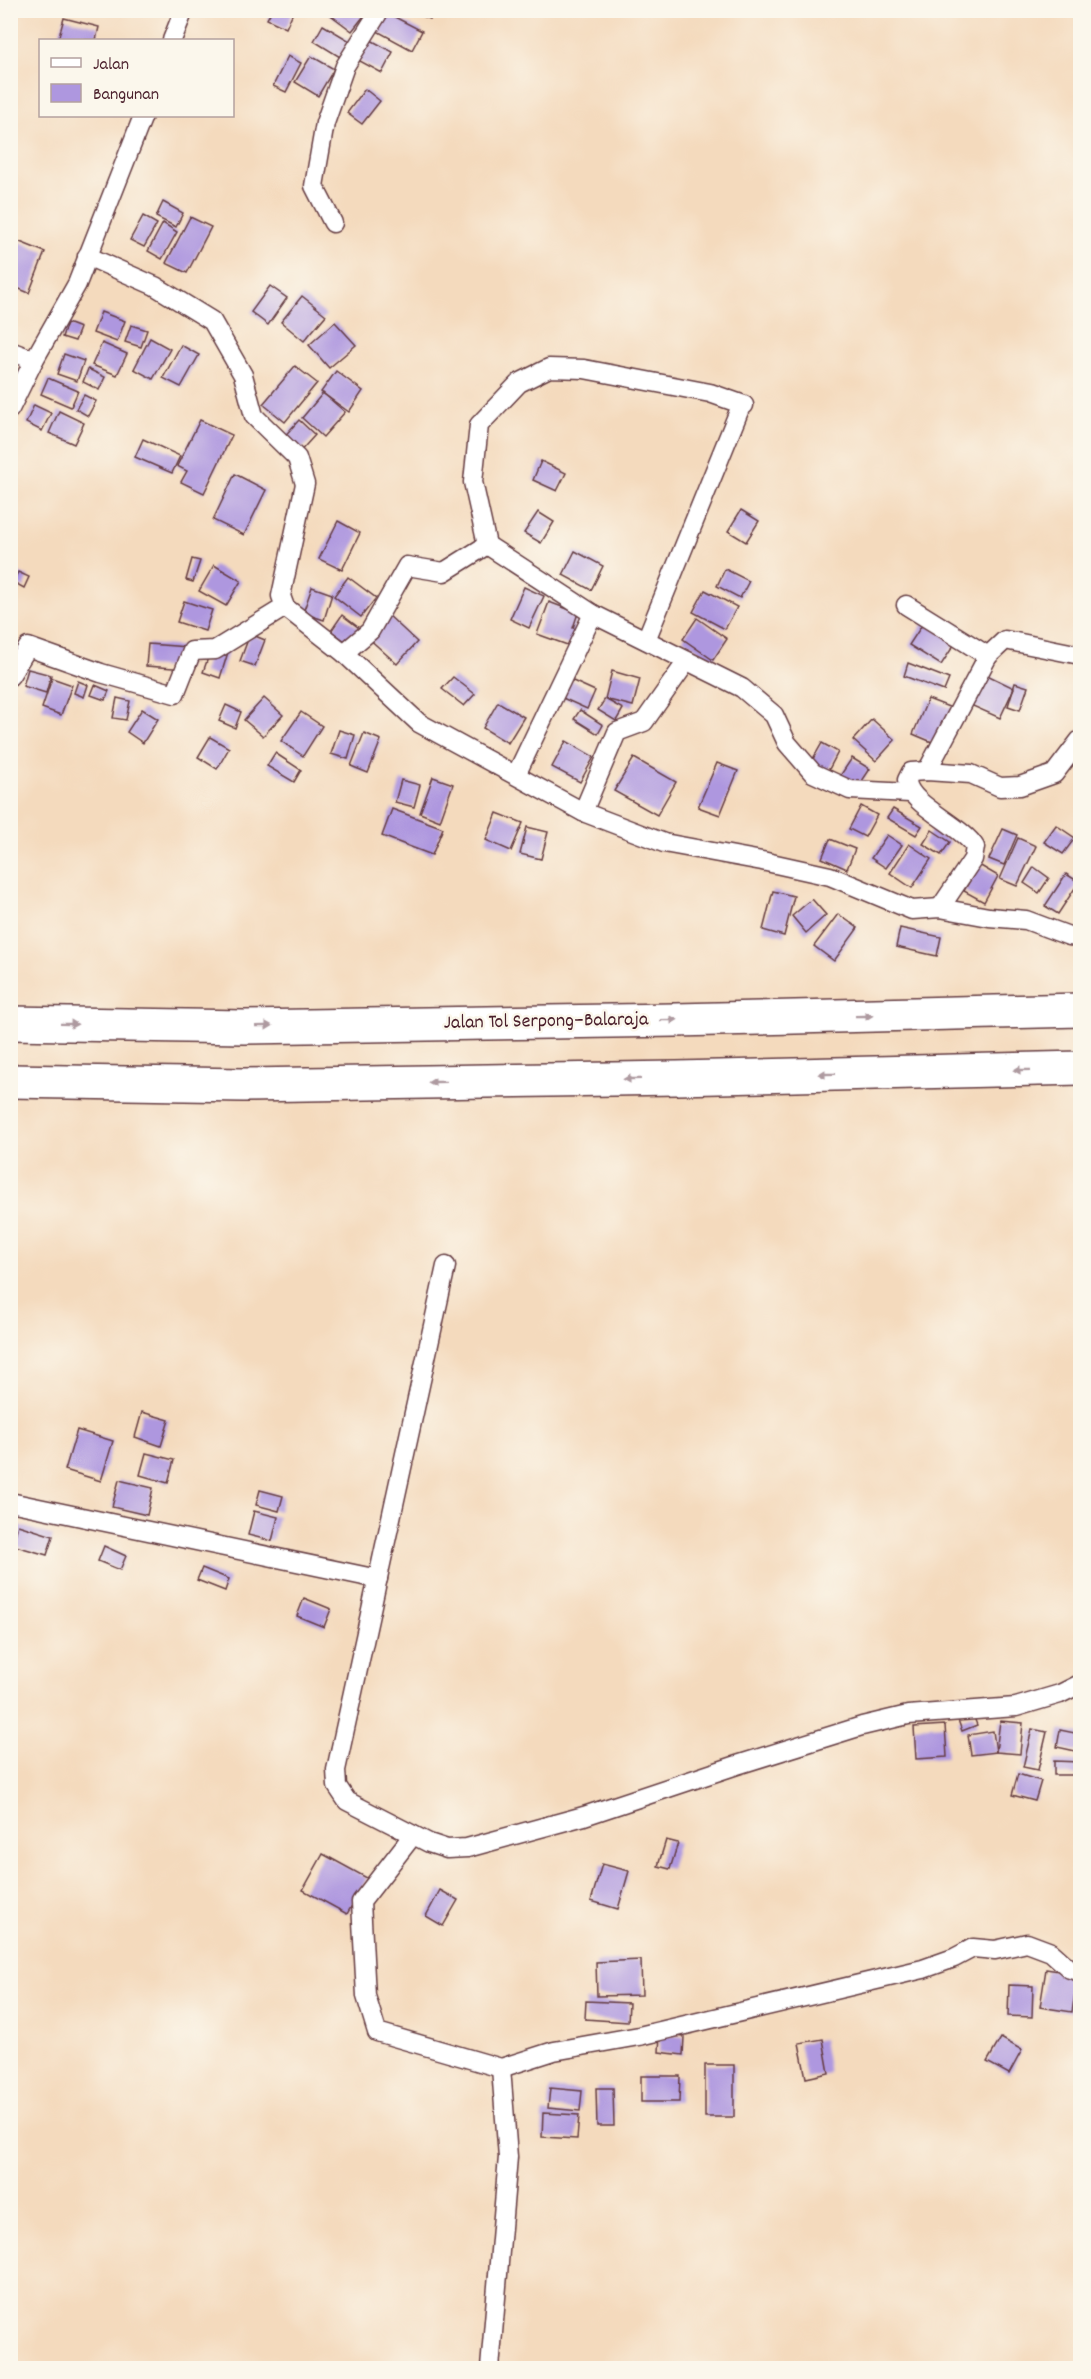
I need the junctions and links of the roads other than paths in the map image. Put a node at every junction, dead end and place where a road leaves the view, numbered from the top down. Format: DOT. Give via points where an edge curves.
graph roads {
  1 [pos="184,10"];
  2 [pos="380,10"];
  3 [pos="172,39"];
  4 [pos="143,117"];
  5 [pos="333,223"];
  6 [pos="87,256"];
  7 [pos="10,351"];
  8 [pos="34,360"];
  9 [pos="10,409"];
  10 [pos="487,545"];
  11 [pos="906,605"];
  12 [pos="285,607"];
  13 [pos="593,614"];
  14 [pos="646,640"];
  15 [pos="1067,641"];
  16 [pos="344,653"];
  17 [pos="1080,655"];
  18 [pos="987,656"];
  19 [pos="687,661"];
  20 [pos="10,676"];
  21 [pos="1080,740"];
  22 [pos="927,771"];
  23 [pos="516,775"];
  24 [pos="910,793"];
  25 [pos="583,812"];
  26 [pos="940,908"];
  27 [pos="1080,938"];
  28 [pos="1080,1010"];
  29 [pos="10,1023"];
  30 [pos="1080,1068"];
  31 [pos="10,1081"];
  32 [pos="446,1266"];
  33 [pos="10,1502"];
  34 [pos="378,1579"];
  35 [pos="1080,1684"];
  36 [pos="413,1834"];
  37 [pos="1080,1972"];
  38 [pos="501,2068"];
  39 [pos="490,2368"];
  1 -- 3 [label="street"];
  2 -- 5 [label="street" via="345,66 325,123 314,186"];
  4 -- 6 [label="street"];
  6 -- 8 [label="street"];
  6 -- 12 [label="street" via="155,286 212,321 243,375 254,416 297,458 305,484 281,596"];
  7 -- 8 [label="street"];
  8 -- 9 [label="street"];
  10 -- 13 [label="street"];
  10 -- 14 [label="street" via="473,482 479,425 519,383 549,368 584,369 710,393 744,405"];
  10 -- 16 [label="street" via="444,572 407,566 370,631"];
  11 -- 18 [label="street"];
  12 -- 16 [label="street"];
  12 -- 20 [label="street" via="215,650 192,651 175,694 28,647"];
  13 -- 14 [label="street"];
  13 -- 23 [label="street"];
  14 -- 19 [label="street"];
  15 -- 17 [label="street"];
  16 -- 23 [label="street" via="419,723"];
  17 -- 18 [label="street" via="1005,640"];
  18 -- 22 [label="street"];
  19 -- 24 [label="street" via="742,688 768,708 787,743 813,773 850,790"];
  19 -- 25 [label="street" via="644,722 617,732"];
  21 -- 22 [label="street" via="1054,774 1020,786 1000,787 971,774"];
  22 -- 24 [label="street" via="911,772 907,780"];
  23 -- 25 [label="street"];
  24 -- 26 [label="street" via="966,835 975,847 973,859"];
  25 -- 26 [label="street" via="664,843 830,876 912,910"];
  26 -- 27 [label="street" via="1026,920"];
  29 -- 28 [label="highway, Jalan Tol Serpong–Balaraja, one-way" via="244,1027"];
  30 -- 31 [label="highway, one-way" via="243,1085"];
  32 -- 34 [label="street"];
  33 -- 34 [label="street"];
  34 -- 36 [label="street" via="336,1770 337,1786 347,1801"];
  35 -- 36 [label="street" via="1016,1707 908,1715 862,1726 584,1816 467,1848 447,1849"];
  36 -- 38 [label="street" via="361,1902 366,1996 377,2032"];
  37 -- 38 [label="street" via="1070,1969 1051,1952 1027,1943 995,1950 973,1948 923,1969 639,2036 554,2051"];
  38 -- 39 [label="street" via="508,2157"];
}
